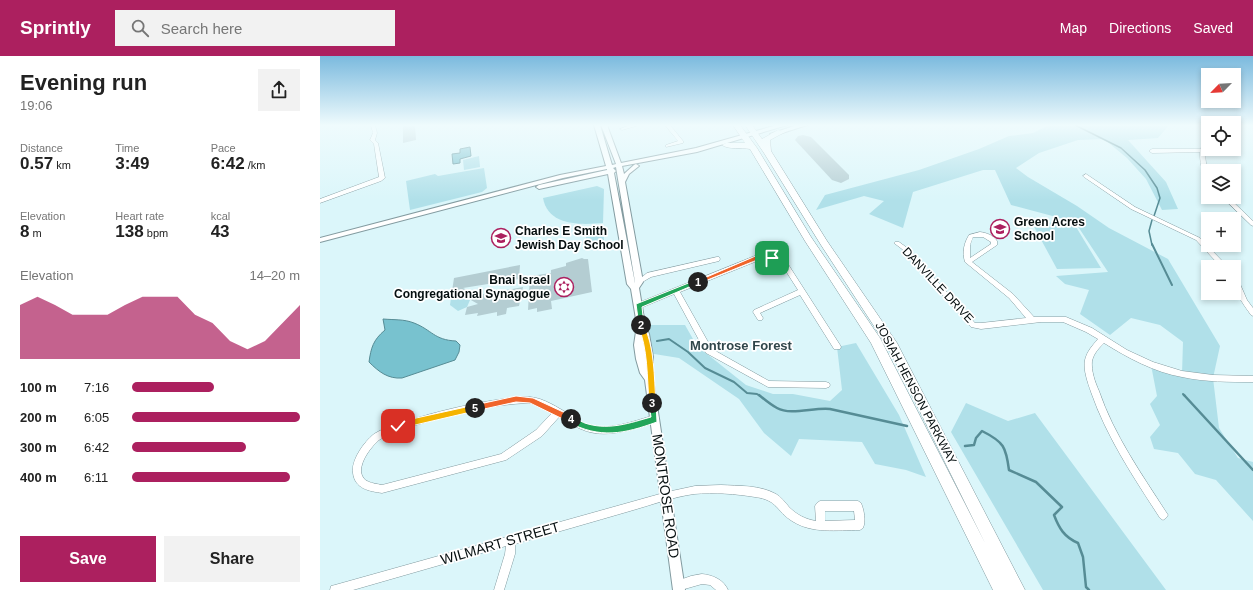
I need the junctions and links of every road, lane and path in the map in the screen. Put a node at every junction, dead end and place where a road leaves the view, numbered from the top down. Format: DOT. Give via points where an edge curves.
graph roads {
  1 [pos="377,150"];
  2 [pos="605,150"];
  3 [pos="613,150"];
  4 [pos="697,150"];
  5 [pos="754,150"];
  6 [pos="767,151"];
  7 [pos="1152,151"];
  8 [pos="1201,151"];
  9 [pos="658,159"];
  10 [pos="636,166"];
  11 [pos="619,167"];
  12 [pos="611,169"];
  13 [pos="1086,176"];
  14 [pos="772,177"];
  15 [pos="622,182"];
  16 [pos="320,201"];
  17 [pos="799,201"];
  18 [pos="1232,204"];
  19 [pos="1253,224"];
  20 [pos="320,240"];
  21 [pos="898,243"];
  22 [pos="717,259"];
  23 [pos="1218,260"];
  24 [pos="968,262"];
  25 [pos="637,270"];
  26 [pos="649,275"];
  27 [pos="637,285"];
  28 [pos="676,291"];
  29 [pos="802,291"];
  30 [pos="1241,294"];
  31 [pos="638,306"];
  32 [pos="1253,313"];
  33 [pos="760,318"];
  34 [pos="1032,320"];
  35 [pos="1103,339"];
  36 [pos="837,347"];
  37 [pos="1253,378"];
  38 [pos="826,385"];
  39 [pos="558,412"];
  40 [pos="655,419"];
  41 [pos="666,497"];
  42 [pos="1163,515"];
  43 [pos="821,525"];
  44 [pos="511,540"];
  45 [pos="679,588"];
  46 [pos="335,590"];
  47 [pos="499,590"];
  48 [pos="723,590"];
  49 [pos="1001,590"];
  50 [pos="1017,590"];
  1 -- 16 [label="street" via="382,178 380,180"];
  2 -- 12 [label="street, MONTROSE ROAD"];
  3 -- 11 [label="street, MONTROSE ROAD"];
  4 -- 9 [label="street"];
  5 -- 14 [label="main road, JOSIAH HENSON PARKWAY"];
  6 -- 17 [label="main road, JOSIAH HENSON PARKWAY"];
  7 -- 8 [label="street"];
  9 -- 10 [label="street"];
  9 -- 11 [label="street" via="650,158"];
  10 -- 11 [label="street"];
  10 -- 15 [label="street" via="627,173"];
  11 -- 12 [label="street"];
  11 -- 15 [label="street, MONTROSE ROAD"];
  12 -- 20 [label="street" via="516,193 493,195"];
  12 -- 27 [label="street, MONTROSE ROAD" via="631,284"];
  13 -- 23 [label="street" via="1133,208 1198,239"];
  14 -- 17 [label="main road" via="791,199"];
  14 -- 49 [label="main road, JOSIAH HENSON PARKWAY" via="809,241 876,341"];
  15 -- 25 [label="street, MONTROSE ROAD"];
  17 -- 50 [label="main road, JOSIAH HENSON PARKWAY" via="824,244 896,351"];
  18 -- 19 [label="street"];
  21 -- 34 [label="street, DANVILLE DRIVE" via="973,325"];
  22 -- 26 [label="street"];
  24 -- 24 [label="street" via="967,246 971,236 983,234 994,240 994,245"];
  24 -- 34 [label="street" via="1011,296"];
  25 -- 26 [label="street"];
  25 -- 27 [label="street, MONTROSE ROAD"];
  26 -- 27 [label="street"];
  27 -- 31 [label="street, MONTROSE ROAD"];
  28 -- 29 [label="street" via="767,254 784,263"];
  28 -- 31 [label="street"];
  28 -- 38 [label="street" via="709,351 768,384"];
  29 -- 33 [label="street" via="756,312"];
  29 -- 36 [label="street"];
  30 -- 32 [label="street"];
  31 -- 40 [label="street, MONTROSE ROAD" via="641,358 644,373 649,379"];
  34 -- 35 [label="street, DANVILLE DRIVE" via="1064,319 1084,327"];
  35 -- 37 [label="street, DANVILLE DRIVE" via="1142,361 1182,374 1213,378"];
  35 -- 42 [label="street" via="1090,355 1088,364 1098,400 1109,430"];
  39 -- 39 [label="street" via="538,403 516,399 398,426 380,434 367,446 358,460 356,475 361,483 371,489 382,489 484,463 503,457 525,444"];
  39 -- 40 [label="street" via="586,427 602,430 618,429"];
  40 -- 41 [label="street, MONTROSE ROAD"];
  41 -- 43 [label="street, WILMART STREET" via="694,490 757,492 775,499 794,518"];
  41 -- 44 [label="street, WILMART STREET"];
  41 -- 45 [label="street, MONTROSE ROAD"];
  43 -- 43 [label="street, WILMART STREET" via="860,525 858,506 820,506"];
  44 -- 46 [label="street, WILMART STREET"];
  44 -- 47 [label="street" via="510,554"];
  45 -- 48 [label="street" via="706,578 715,581"];
}
